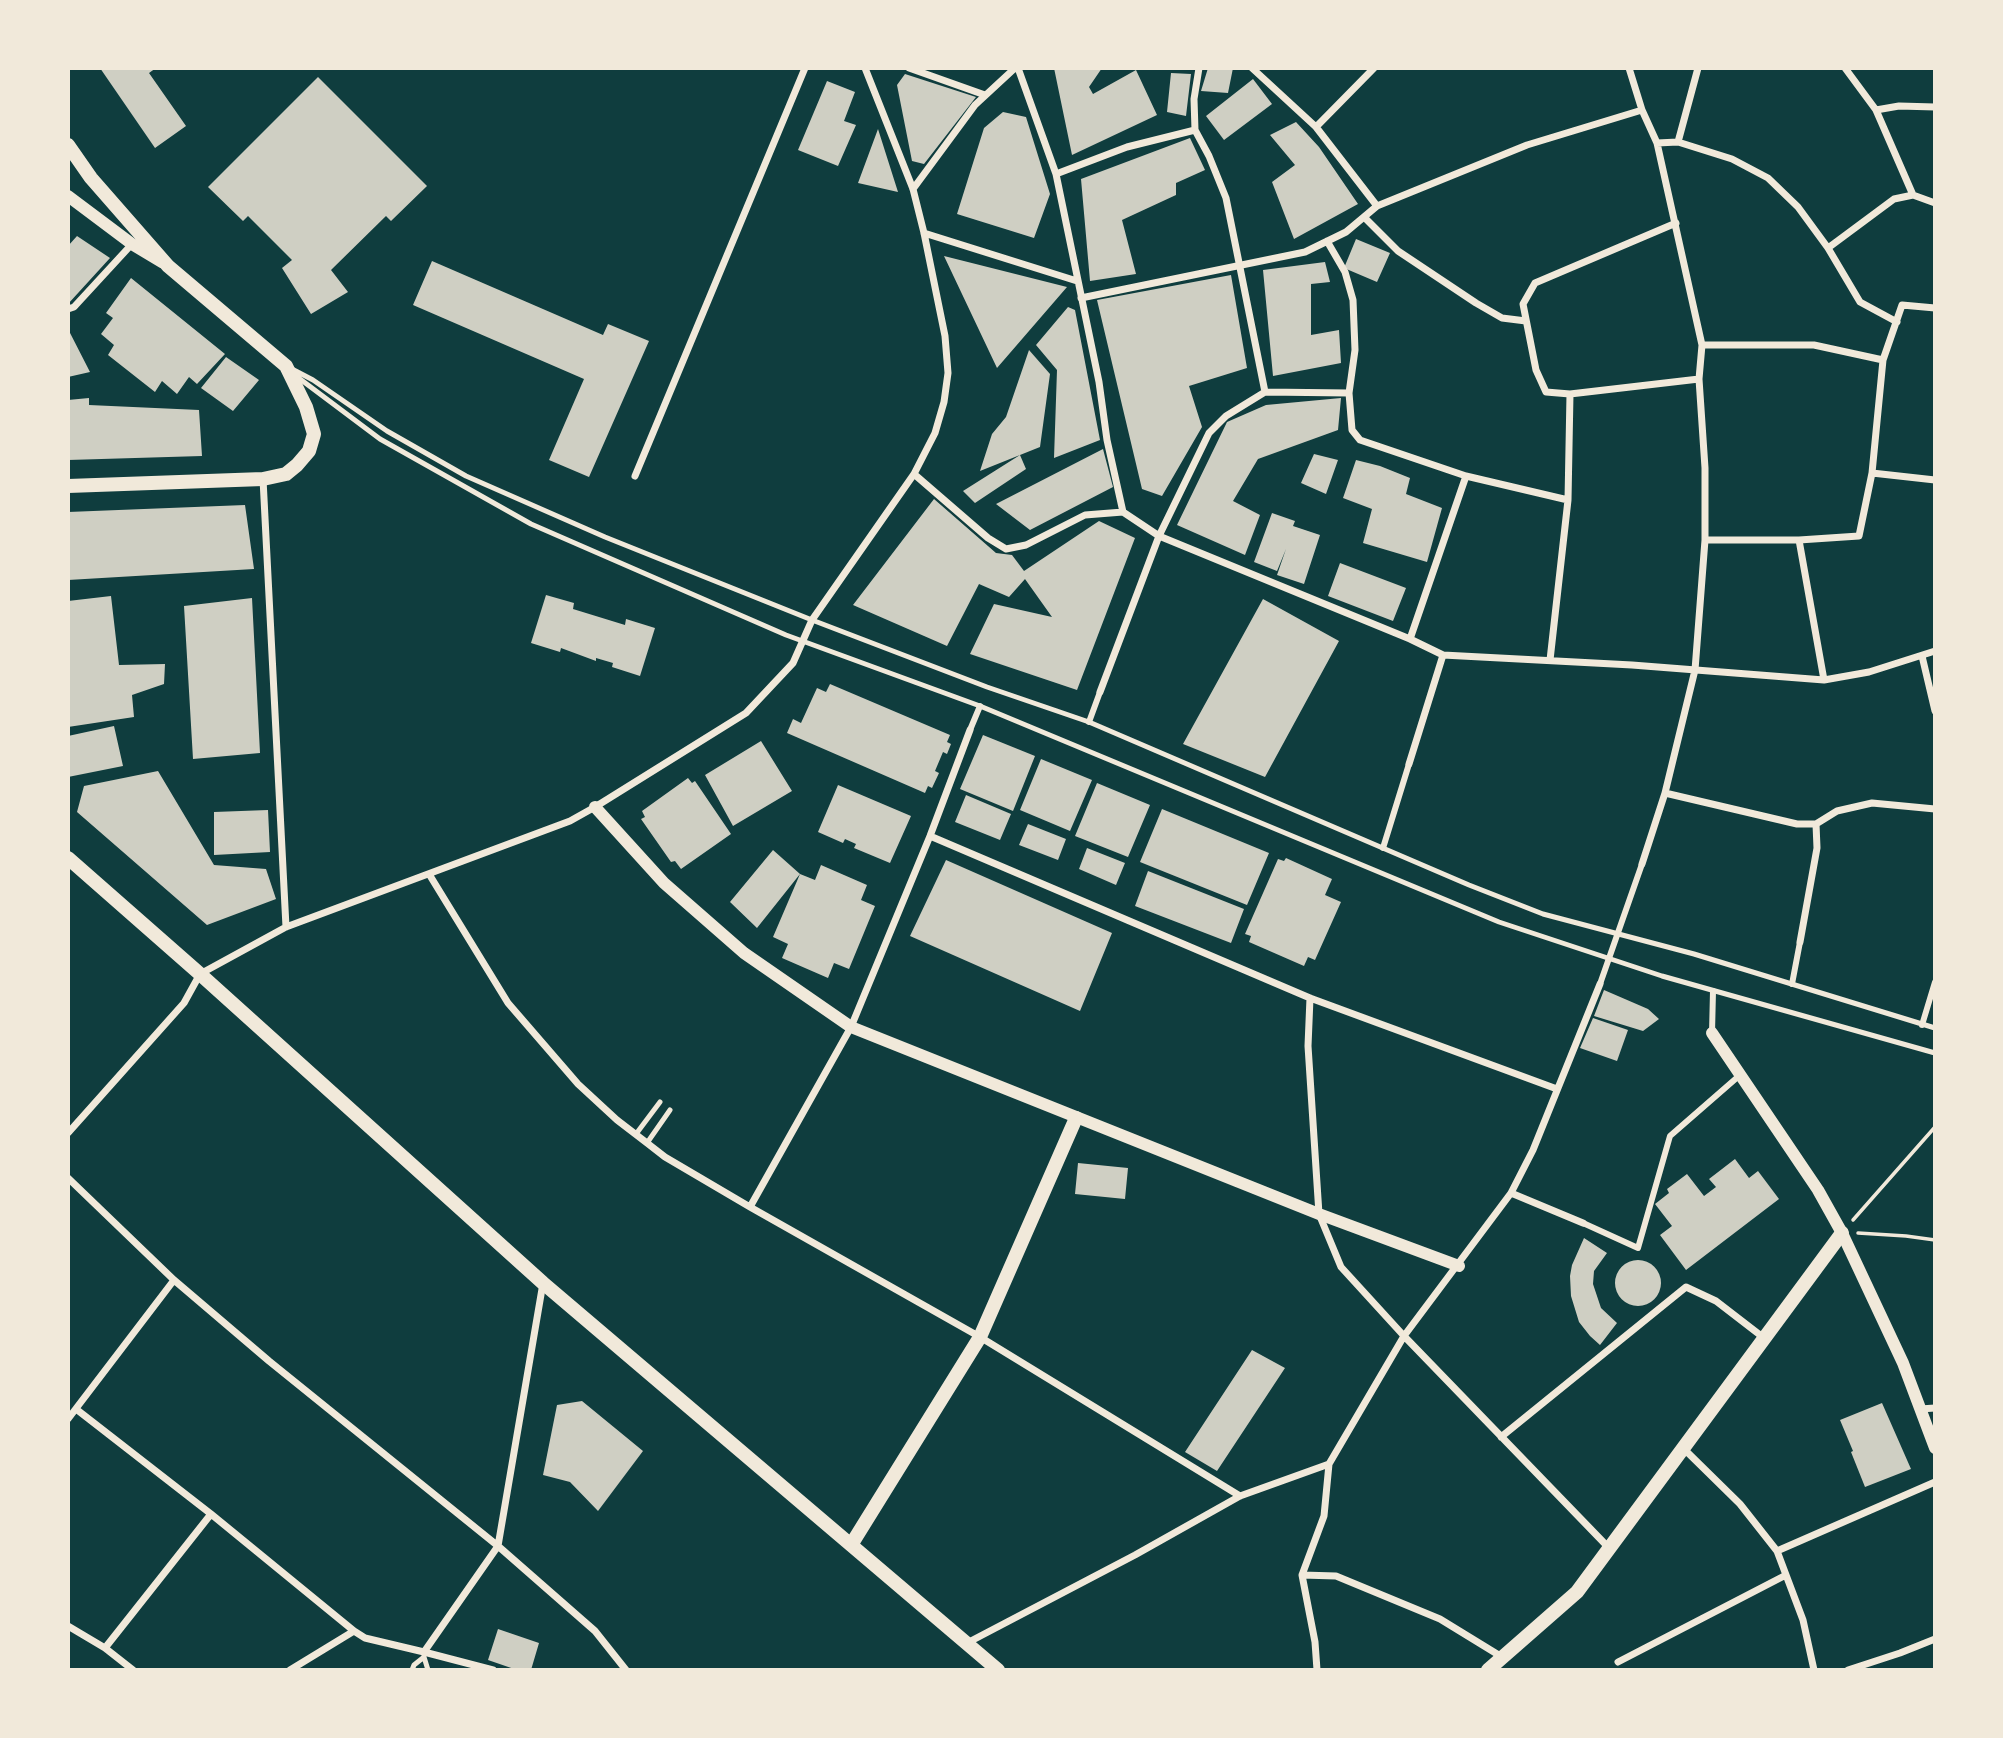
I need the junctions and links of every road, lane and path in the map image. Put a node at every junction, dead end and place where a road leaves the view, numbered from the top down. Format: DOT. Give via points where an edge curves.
graph roads {
  1 [pos="804,68"];
  2 [pos="864,68"];
  3 [pos="909,68"];
  4 [pos="1016,68"];
  5 [pos="1199,68"];
  6 [pos="1252,68"];
  7 [pos="1374,68"];
  8 [pos="1629,68"];
  9 [pos="1698,68"];
  10 [pos="1845,68"];
  11 [pos="985,95"];
  12 [pos="1935,107"];
  13 [pos="1642,110"];
  14 [pos="1876,110"];
  15 [pos="1316,127"];
  16 [pos="1195,130"];
  17 [pos="1678,142"];
  18 [pos="1657,143"];
  19 [pos="68,145"];
  20 [pos="1056,174"];
  21 [pos="913,188"];
  22 [pos="1913,195"];
  23 [pos="68,196"];
  24 [pos="1935,203"];
  25 [pos="1377,206"];
  26 [pos="1364,217"];
  27 [pos="1676,223"];
  28 [pos="924,233"];
  29 [pos="1327,241"];
  30 [pos="132,244"];
  31 [pos="1828,248"];
  32 [pos="169,266"];
  33 [pos="1240,266"];
  34 [pos="1077,281"];
  35 [pos="1081,298"];
  36 [pos="1935,308"];
  37 [pos="68,309"];
  38 [pos="1526,321"];
  39 [pos="1897,321"];
  40 [pos="1702,345"];
  41 [pos="1883,360"];
  42 [pos="286,366"];
  43 [pos="1699,379"];
  44 [pos="1265,392"];
  45 [pos="1349,393"];
  46 [pos="1570,394"];
  47 [pos="1872,473"];
  48 [pos="914,474"];
  49 [pos="635,476"];
  50 [pos="1466,476"];
  51 [pos="262,480"];
  52 [pos="1935,480"];
  53 [pos="68,486"];
  54 [pos="1568,500"];
  55 [pos="1123,512"];
  56 [pos="1159,536"];
  57 [pos="1704,540"];
  58 [pos="1799,540"];
  59 [pos="812,620"];
  60 [pos="1410,639"];
  61 [pos="804,642"];
  62 [pos="1935,651"];
  63 [pos="1443,655"];
  64 [pos="1922,656"];
  65 [pos="1550,660"];
  66 [pos="1695,670"];
  67 [pos="1824,680"];
  68 [pos="1100,692"];
  69 [pos="980,706"];
  70 [pos="1935,711"];
  71 [pos="1089,722"];
  72 [pos="970,730"];
  73 [pos="1409,764"];
  74 [pos="1665,793"];
  75 [pos="595,807"];
  76 [pos="1935,809"];
  77 [pos="1816,824"];
  78 [pos="930,836"];
  79 [pos="1383,848"];
  80 [pos="68,858"];
  81 [pos="1642,864"];
  82 [pos="429,874"];
  83 [pos="286,927"];
  84 [pos="1618,935"];
  85 [pos="1800,942"];
  86 [pos="1611,958"];
  87 [pos="200,974"];
  88 [pos="1935,982"];
  89 [pos="1600,984"];
  90 [pos="1792,984"];
  91 [pos="1713,990"];
  92 [pos="1310,998"];
  93 [pos="1922,1025"];
  94 [pos="851,1027"];
  95 [pos="1935,1028"];
  96 [pos="1712,1033"];
  97 [pos="1935,1053"];
  98 [pos="1740,1075"];
  99 [pos="1557,1089"];
  100 [pos="660,1102"];
  101 [pos="670,1110"];
  102 [pos="1076,1118"];
  103 [pos="1935,1127"];
  104 [pos="68,1133"];
  105 [pos="636,1134"];
  106 [pos="647,1143"];
  107 [pos="68,1178"];
  108 [pos="1511,1194"];
  109 [pos="750,1207"];
  110 [pos="1319,1214"];
  111 [pos="1583,1223"];
  112 [pos="1842,1233"];
  113 [pos="1935,1240"];
  114 [pos="1459,1266"];
  115 [pos="174,1280"];
  116 [pos="544,1283"];
  117 [pos="1404,1336"];
  118 [pos="980,1337"];
  119 [pos="1765,1338"];
  120 [pos="1935,1408"];
  121 [pos="76,1409"];
  122 [pos="1920,1409"];
  123 [pos="68,1419"];
  124 [pos="1501,1437"];
  125 [pos="1683,1448"];
  126 [pos="1935,1448"];
  127 [pos="1329,1464"];
  128 [pos="1935,1482"];
  129 [pos="1240,1496"];
  130 [pos="211,1514"];
  131 [pos="851,1545"];
  132 [pos="498,1546"];
  133 [pos="1609,1549"];
  134 [pos="1777,1551"];
  135 [pos="1302,1575"];
  136 [pos="1786,1575"];
  137 [pos="68,1626"];
  138 [pos="354,1631"];
  139 [pos="1935,1639"];
  140 [pos="966,1643"];
  141 [pos="105,1648"];
  142 [pos="424,1654"];
  143 [pos="1503,1657"];
  144 [pos="1618,1662"];
  145 [pos="133,1670"];
  146 [pos="290,1670"];
  147 [pos="412,1670"];
  148 [pos="428,1670"];
  149 [pos="493,1670"];
  150 [pos="626,1670"];
  151 [pos="998,1670"];
  152 [pos="1317,1670"];
  153 [pos="1488,1670"];
  154 [pos="1814,1670"];
  155 [pos="1848,1670"];
  1 -- 49 [label="street"];
  2 -- 21 [label="street"];
  3 -- 11 [label="street"];
  4 -- 11 [label="street"];
  4 -- 20 [label="street"];
  5 -- 16 [label="street"];
  6 -- 15 [label="street"];
  7 -- 15 [label="street"];
  8 -- 13 [label="street"];
  9 -- 17 [label="street"];
  10 -- 14 [label="street"];
  11 -- 21 [label="street"];
  12 -- 14 [label="street"];
  13 -- 18 [label="street"];
  13 -- 25 [label="street" via="1527,145"];
  14 -- 22 [label="street"];
  15 -- 25 [label="street"];
  16 -- 20 [label="street" via="1127,147"];
  16 -- 33 [label="street" via="1226,198"];
  17 -- 18 [label="street"];
  17 -- 31 [label="street" via="1732,159 1768,178 1798,207"];
  18 -- 27 [label="street"];
  19 -- 32 [label="main road"];
  20 -- 34 [label="street"];
  21 -- 28 [label="street"];
  22 -- 24 [label="street"];
  22 -- 31 [label="street" via="1895,199"];
  23 -- 30 [label="street"];
  25 -- 26 [label="street"];
  26 -- 29 [label="street"];
  26 -- 38 [label="street" via="1398,251 1476,303 1503,318"];
  27 -- 38 [label="street" via="1535,283 1523,304"];
  27 -- 40 [label="street"];
  28 -- 34 [label="street"];
  28 -- 48 [label="street" via="948,373 934,433"];
  29 -- 33 [label="street" via="1306,252"];
  29 -- 45 [label="street" via="1345,272 1353,300 1355,350"];
  30 -- 32 [label="street"];
  30 -- 37 [label="street"];
  31 -- 39 [label="street" via="1860,302"];
  32 -- 42 [label="main road"];
  33 -- 35 [label="street"];
  33 -- 44 [label="street"];
  34 -- 35 [label="street"];
  35 -- 55 [label="street"];
  36 -- 39 [label="street" via="1902,305"];
  38 -- 46 [label="street" via="1536,370 1546,392"];
  39 -- 41 [label="street"];
  40 -- 41 [label="street" via="1814,345"];
  40 -- 43 [label="street"];
  41 -- 47 [label="street"];
  42 -- 51 [label="main road" via="314,434 309,451 297,465 286,474"];
  42 -- 59 [label="lane" via="466,476"];
  42 -- 61 [label="lane" via="380,439 531,524"];
  43 -- 46 [label="street"];
  43 -- 57 [label="street"];
  44 -- 45 [label="street"];
  44 -- 56 [label="street" via="1226,416 1209,433"];
  45 -- 50 [label="street" via="1352,430 1360,440"];
  46 -- 54 [label="street"];
  47 -- 52 [label="street"];
  47 -- 58 [label="street" via="1859,536"];
  48 -- 55 [label="street" via="1006,549 1026,545 1085,515"];
  48 -- 59 [label="street"];
  50 -- 54 [label="street"];
  50 -- 60 [label="street"];
  51 -- 53 [label="main road"];
  51 -- 83 [label="street"];
  54 -- 65 [label="street"];
  55 -- 56 [label="street"];
  56 -- 60 [label="street"];
  56 -- 68 [label="street"];
  57 -- 58 [label="street"];
  57 -- 66 [label="street"];
  58 -- 67 [label="street"];
  59 -- 61 [label="street"];
  59 -- 71 [label="lane"];
  60 -- 63 [label="street"];
  61 -- 69 [label="lane"];
  61 -- 75 [label="street" via="793,663 746,713"];
  62 -- 64 [label="street"];
  63 -- 65 [label="street"];
  63 -- 73 [label="street"];
  64 -- 67 [label="street"];
  64 -- 70 [label="street"];
  65 -- 66 [label="street"];
  66 -- 67 [label="street"];
  66 -- 74 [label="street"];
  68 -- 71 [label="street"];
  69 -- 72 [label="street"];
  69 -- 86 [label="lane" via="1499,922"];
  71 -- 79 [label="lane"];
  72 -- 78 [label="street"];
  73 -- 79 [label="street"];
  74 -- 77 [label="street" via="1797,824"];
  74 -- 81 [label="street"];
  75 -- 82 [label="street" via="570,821"];
  75 -- 94 [label="street" via="664,883 744,953"];
  76 -- 77 [label="street" via="1872,803 1838,811"];
  77 -- 85 [label="street" via="1817,848"];
  78 -- 92 [label="street"];
  78 -- 94 [label="street"];
  79 -- 84 [label="lane" via="1543,914"];
  80 -- 87 [label="main road"];
  81 -- 84 [label="street"];
  82 -- 83 [label="street"];
  82 -- 105 [label="street" via="508,1003 578,1084"];
  83 -- 87 [label="street"];
  84 -- 86 [label="street"];
  84 -- 90 [label="lane"];
  85 -- 90 [label="street"];
  86 -- 89 [label="street"];
  86 -- 91 [label="lane"];
  87 -- 104 [label="street" via="184,1003"];
  87 -- 116 [label="main road"];
  88 -- 93 [label="street"];
  89 -- 99 [label="street"];
  90 -- 93 [label="lane"];
  91 -- 96 [label="street"];
  91 -- 97 [label="lane"];
  92 -- 99 [label="street"];
  92 -- 110 [label="street" via="1308,1046"];
  93 -- 95 [label="lane"];
  94 -- 102 [label="street"];
  94 -- 109 [label="street"];
  96 -- 98 [label="street"];
  98 -- 111 [label="street" via="1670,1136 1638,1248"];
  98 -- 112 [label="street"];
  99 -- 108 [label="street"];
  100 -- 105 [label="lane"];
  101 -- 106 [label="lane"];
  102 -- 110 [label="street"];
  102 -- 118 [label="main road"];
  103 -- 112 [label="path"];
  105 -- 106 [label="street"];
  106 -- 109 [label="street"];
  107 -- 115 [label="street"];
  108 -- 111 [label="street"];
  108 -- 114 [label="street"];
  109 -- 118 [label="street"];
  110 -- 114 [label="street"];
  110 -- 117 [label="street" via="1341,1267"];
  112 -- 113 [label="path"];
  112 -- 119 [label="main road"];
  112 -- 122 [label="street"];
  114 -- 117 [label="street"];
  115 -- 121 [label="street"];
  115 -- 132 [label="street"];
  116 -- 131 [label="main road"];
  116 -- 132 [label="street"];
  117 -- 124 [label="street"];
  117 -- 127 [label="street"];
  118 -- 129 [label="street"];
  118 -- 131 [label="main road"];
  119 -- 124 [label="street" via="1716,1301 1686,1287"];
  119 -- 125 [label="main road"];
  120 -- 122 [label="street"];
  121 -- 123 [label="street"];
  121 -- 130 [label="street"];
  122 -- 126 [label="street"];
  124 -- 133 [label="street"];
  125 -- 133 [label="main road"];
  125 -- 134 [label="street" via="1740,1504"];
  127 -- 129 [label="street"];
  127 -- 135 [label="street" via="1324,1516"];
  128 -- 134 [label="street"];
  129 -- 140 [label="street"];
  130 -- 138 [label="street"];
  130 -- 141 [label="street"];
  131 -- 140 [label="main road"];
  132 -- 142 [label="street"];
  132 -- 150 [label="street" via="595,1631"];
  133 -- 143 [label="main road" via="1577,1592"];
  134 -- 136 [label="street"];
  135 -- 143 [label="street" via="1336,1576 1440,1619"];
  135 -- 152 [label="street"];
  136 -- 144 [label="street"];
  136 -- 154 [label="street" via="1803,1620"];
  137 -- 141 [label="street"];
  138 -- 142 [label="street"];
  138 -- 146 [label="street"];
  139 -- 155 [label="street"];
  140 -- 151 [label="main road"];
  141 -- 145 [label="street"];
  142 -- 147 [label="lane"];
  142 -- 148 [label="lane"];
  142 -- 149 [label="street"];
  143 -- 153 [label="main road"];
}
